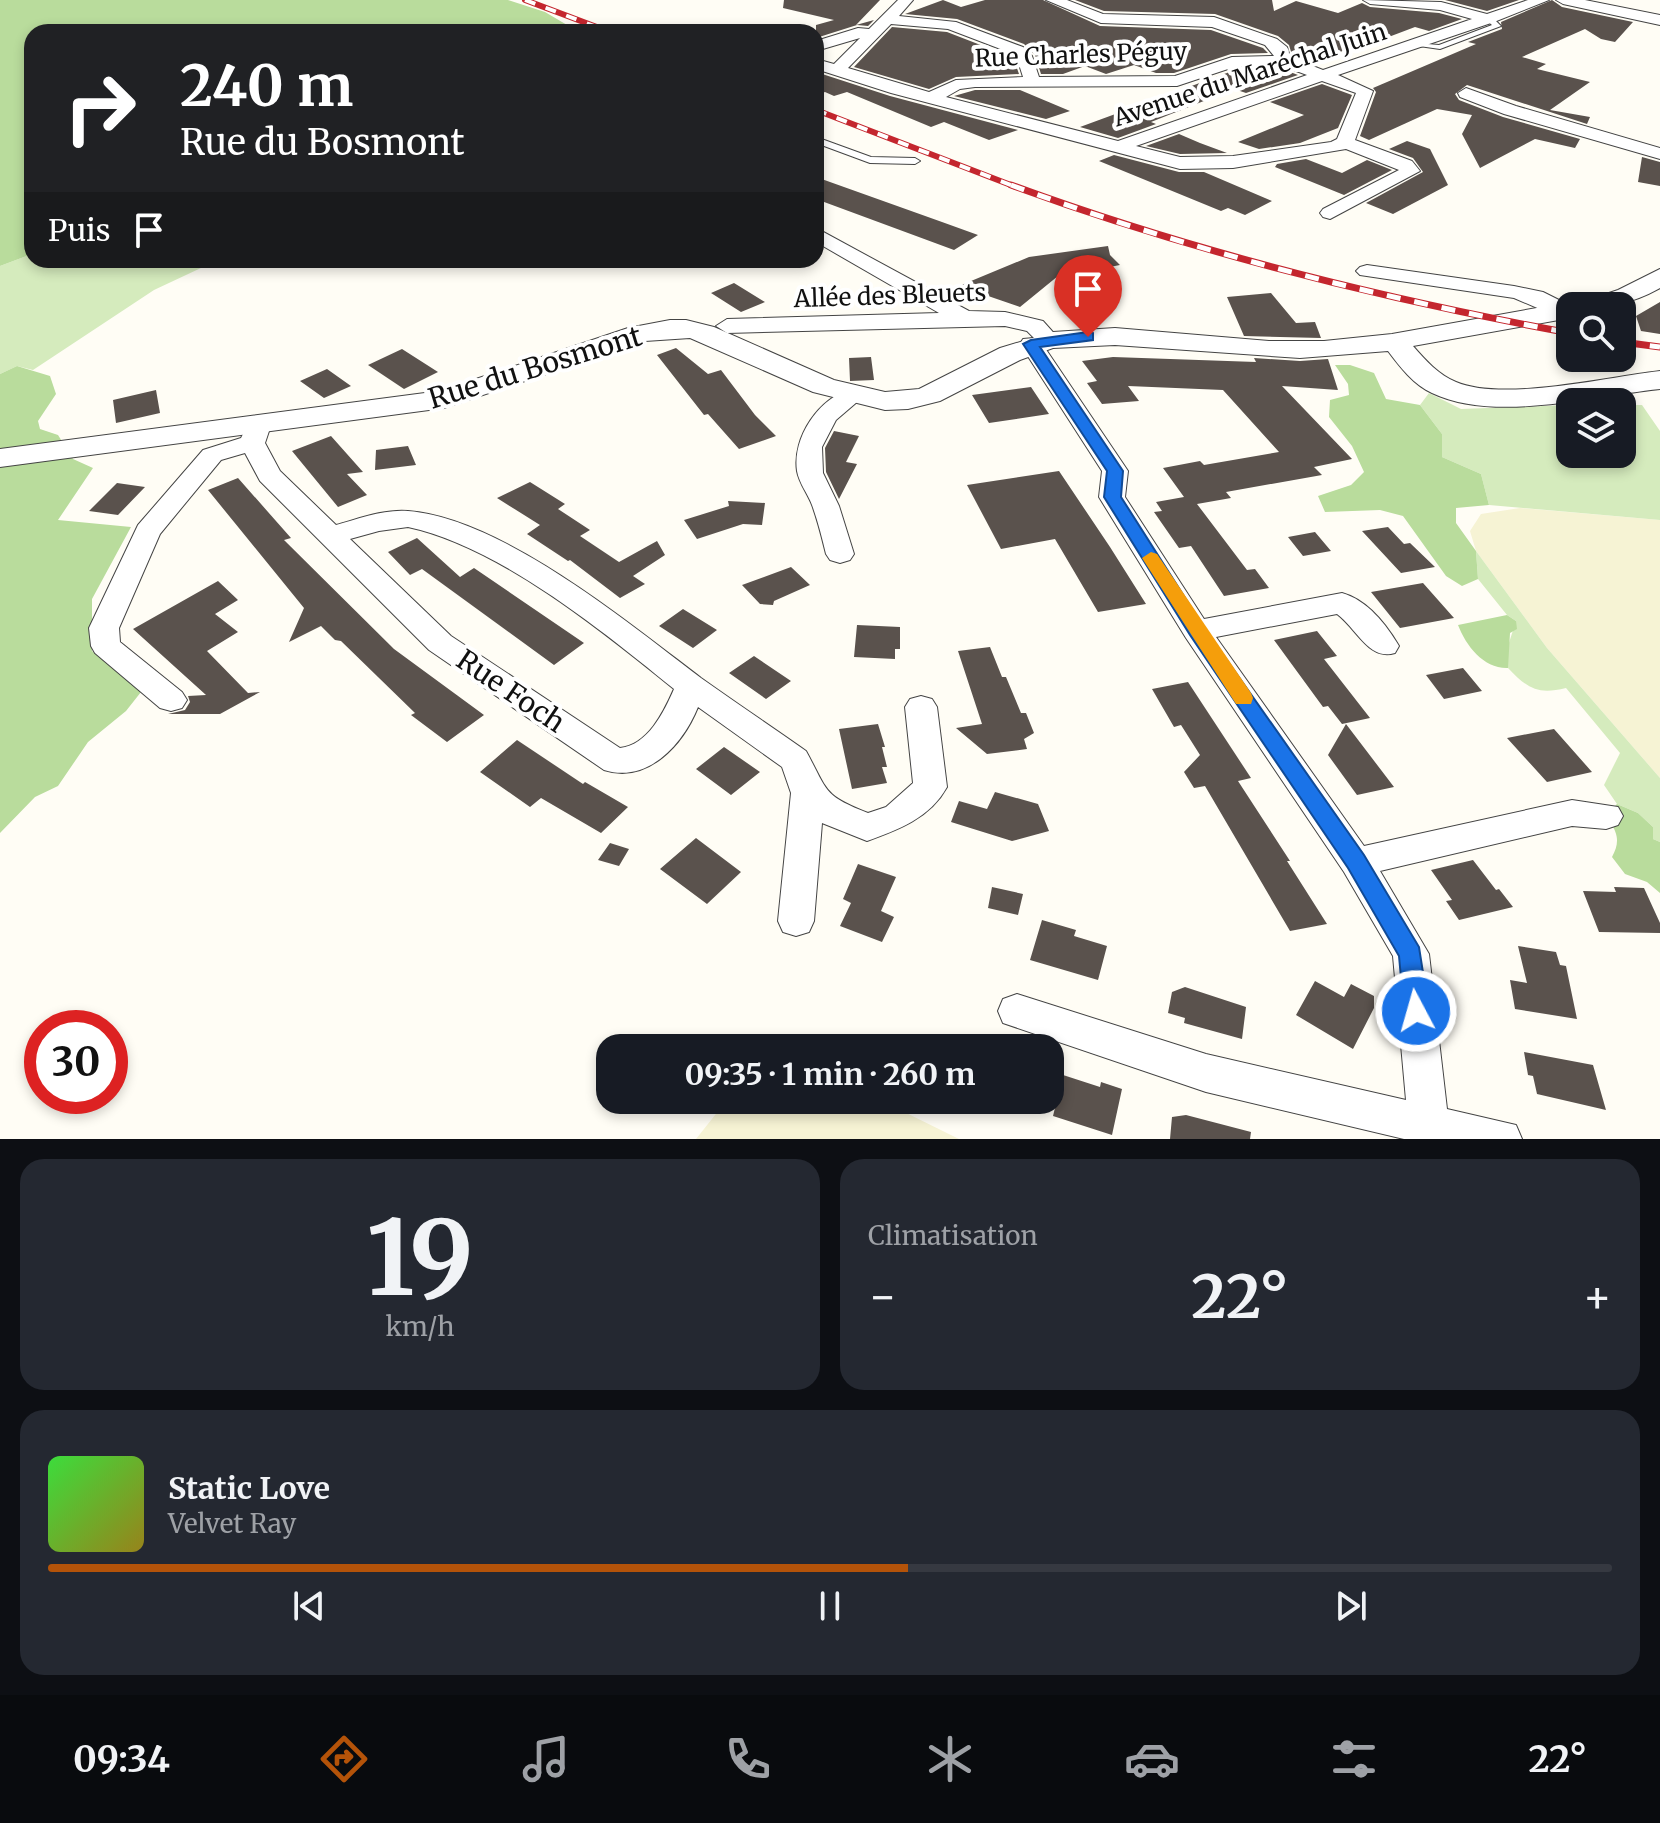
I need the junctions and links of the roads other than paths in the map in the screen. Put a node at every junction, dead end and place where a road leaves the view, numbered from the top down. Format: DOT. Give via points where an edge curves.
graph roads {
  1 [pos="906,0"];
  2 [pos="1053,0"];
  3 [pos="1370,0"];
  4 [pos="1542,0"];
  5 [pos="1563,0"];
  6 [pos="887,19"];
  7 [pos="1489,19"];
  8 [pos="1660,20"];
  9 [pos="873,34"];
  10 [pos="824,44"];
  11 [pos="1282,60"];
  12 [pos="824,67"];
  13 [pos="835,72"];
  14 [pos="1325,75"];
  15 [pos="1033,82"];
  16 [pos="1466,93"];
  17 [pos="931,98"];
  18 [pos="1345,142"];
  19 [pos="824,143"];
  20 [pos="1120,148"];
  21 [pos="1660,154"];
  22 [pos="915,161"];
  23 [pos="1330,213"];
  24 [pos="824,239"];
  25 [pos="1367,271"];
  26 [pos="1660,277"];
  27 [pos="1634,292"];
  28 [pos="1556,303"];
  29 [pos="1556,312"];
  30 [pos="964,318"];
  31 [pos="727,326"];
  32 [pos="1395,341"];
  33 [pos="1040,342"];
  34 [pos="1660,380"];
  35 [pos="852,396"];
  36 [pos="256,434"];
  37 [pos="0,458"];
  38 [pos="330,536"];
  39 [pos="840,554"];
  40 [pos="1196,631"];
  41 [pos="1384,646"];
  42 [pos="691,686"];
  43 [pos="171,700"];
  44 [pos="921,707"];
  45 [pos="808,793"];
  46 [pos="1606,816"];
  47 [pos="1356,862"];
  48 [pos="796,921"];
  49 [pos="1017,1011"];
  50 [pos="1429,1132"];
  51 [pos="1501,1139"];
  1 -- 6 [label="street"];
  2 -- 11 [label="street" via="1101,18 1214,22 1271,42 1281,50"];
  3 -- 7 [label="street" via="1441,6"];
  4 -- 7 [label="street, Avenue du Maréchal Juin"];
  5 -- 8 [label="street"];
  6 -- 9 [label="street"];
  6 -- 15 [label="street" via="951,25 1017,50"];
  7 -- 14 [label="street, Avenue du Maréchal Juin"];
  9 -- 10 [label="street"];
  9 -- 13 [label="street"];
  11 -- 14 [label="street"];
  11 -- 15 [label="street, Rue Charles Péguy" via="1232,62 1177,81"];
  12 -- 13 [label="street, Avenue du Maréchal Juin"];
  13 -- 17 [label="street, Avenue du Maréchal Juin"];
  14 -- 18 [label="street" via="1365,91"];
  14 -- 20 [label="street, Avenue du Maréchal Juin"];
  15 -- 17 [label="street, Rue Charles Péguy" via="975,82"];
  16 -- 21 [label="street"];
  17 -- 20 [label="street, Avenue du Maréchal Juin"];
  18 -- 20 [label="street" via="1323,151 1199,165"];
  18 -- 23 [label="street" via="1411,171"];
  19 -- 22 [label="lane" via="870,160"];
  24 -- 30 [label="street"];
  25 -- 28 [label="street" via="1514,292"];
  26 -- 27 [label="street, Rue du Bosmont"];
  29 -- 32 [label="street, Rue du Bosmont"];
  30 -- 31 [label="street, Allée des Bleuets"];
  30 -- 33 [label="street, Allée des Bleuets" via="1035,326"];
  32 -- 33 [label="street, Rue du Bosmont" via="1303,350 1105,336"];
  32 -- 34 [label="street" via="1428,377 1470,396"];
  33 -- 35 [label="street, Rue du Bosmont" via="923,398 898,402"];
  33 -- 40 [label="street" via="1115,471 1112,497"];
  35 -- 36 [label="street, Rue du Bosmont" via="701,332 668,329 638,334 444,399"];
  35 -- 39 [label="street" via="826,416 809,447 810,473"];
  36 -- 37 [label="street, Rue du Bosmont"];
  36 -- 38 [label="street, Rue Foch" via="269,475"];
  36 -- 43 [label="street" via="212,455 148,531 104,628 106,646"];
  38 -- 42 [label="street" via="408,519 455,530 517,563 653,654"];
  38 -- 42 [label="street, Rue Foch" via="440,643 615,761 641,758 676,722"];
  40 -- 41 [label="street" via="1342,603"];
  40 -- 47 [label="street"];
  42 -- 45 [label="street" via="795,760"];
  44 -- 45 [label="street" via="930,787 898,816 867,827 830,812"];
  45 -- 48 [label="street"];
  46 -- 47 [label="street" via="1572,813"];
  47 -- 50 [label="street" via="1411,954"];
  49 -- 50 [label="street" via="1206,1073"];
  50 -- 51 [label="street"];
}
